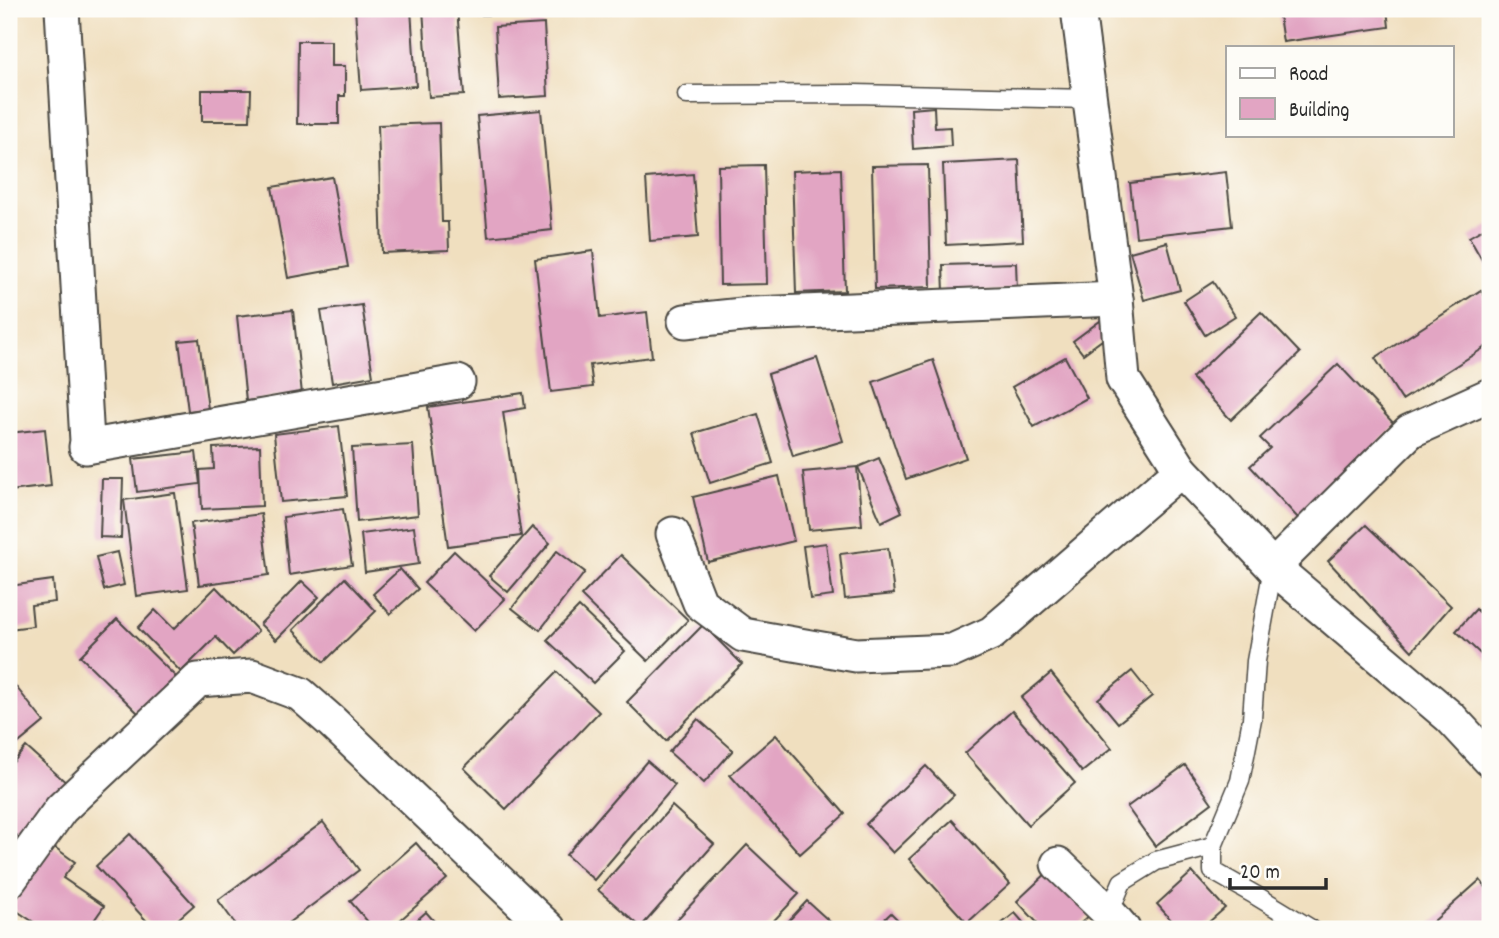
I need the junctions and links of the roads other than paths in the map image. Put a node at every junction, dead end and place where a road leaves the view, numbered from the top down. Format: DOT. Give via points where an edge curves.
graph roads {
  1 [pos="62,9"];
  2 [pos="1078,9"];
  3 [pos="687,95"];
  4 [pos="1090,99"];
  5 [pos="1116,299"];
  6 [pos="685,321"];
  7 [pos="458,382"];
  8 [pos="1490,395"];
  9 [pos="1181,470"];
  10 [pos="673,534"];
  11 [pos="1273,568"];
  12 [pos="1490,760"];
  13 [pos="1213,846"];
  14 [pos="1058,864"];
  15 [pos="9,881"];
  16 [pos="1116,921"];
  17 [pos="549,929"];
  18 [pos="1311,929"];
  1 -- 7 [label="street" via="86,447"];
  2 -- 4 [label="street"];
  3 -- 4 [label="lane"];
  4 -- 5 [label="street"];
  5 -- 6 [label="street"];
  5 -- 9 [label="street" via="1123,379"];
  8 -- 11 [label="street" via="1410,431"];
  9 -- 10 [label="street" via="992,633 952,651 856,655 743,635 701,603"];
  9 -- 11 [label="street"];
  11 -- 12 [label="street" via="1451,719"];
  11 -- 13 [label="lane" via="1240,781"];
  13 -- 16 [label="lane" via="1156,861 1122,882"];
  13 -- 18 [label="lane" via="1213,871"];
  14 -- 16 [label="street"];
  15 -- 17 [label="street" via="61,809 198,680 252,676 300,694"];
}
